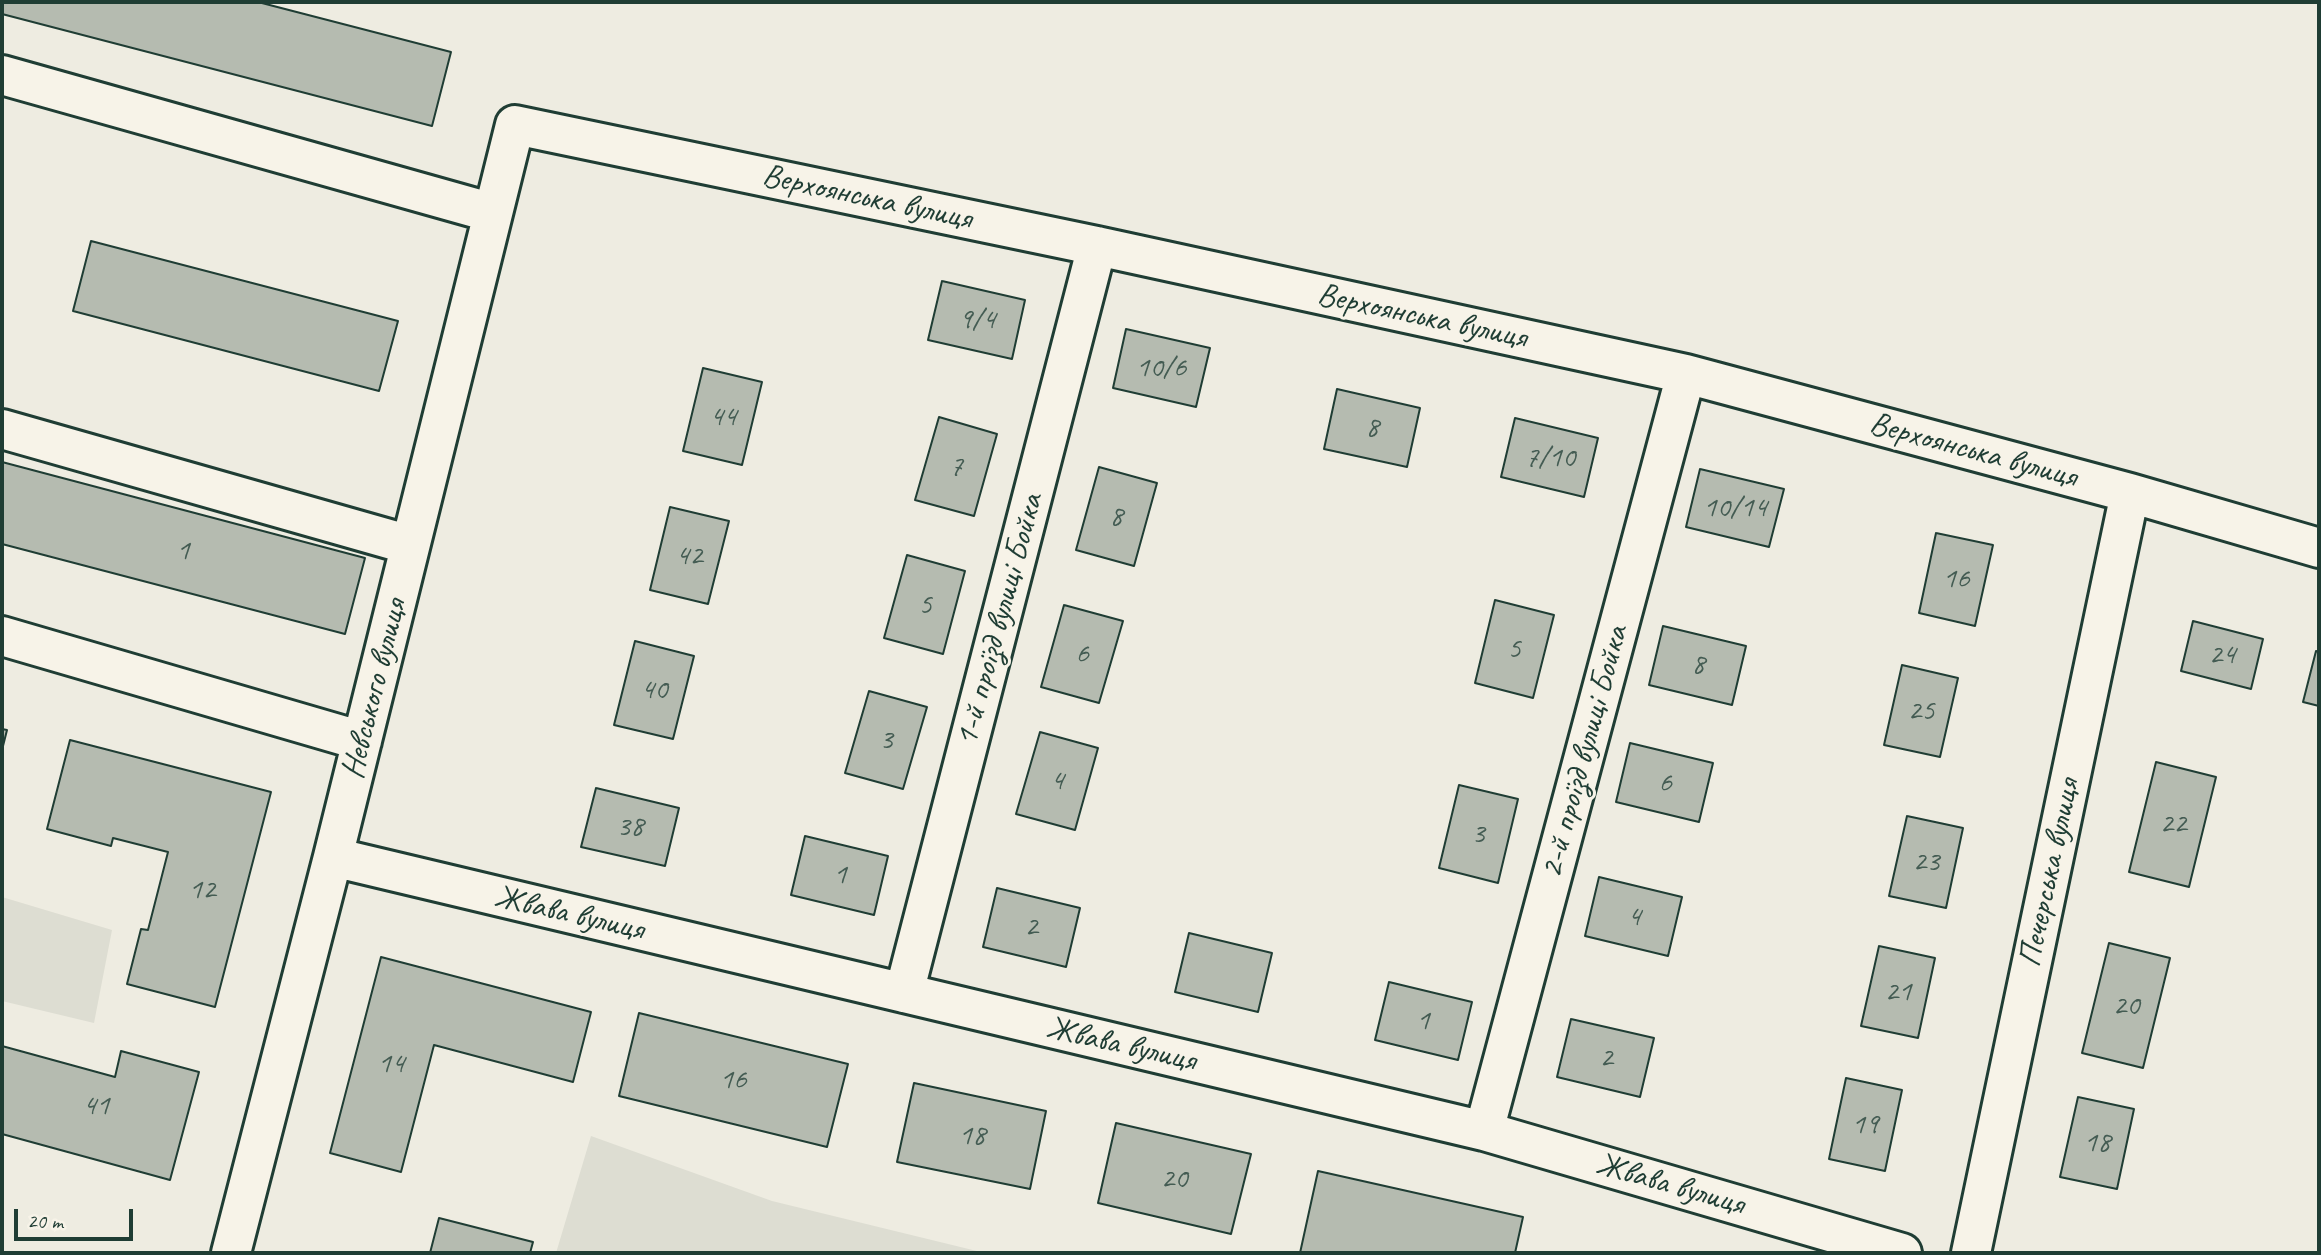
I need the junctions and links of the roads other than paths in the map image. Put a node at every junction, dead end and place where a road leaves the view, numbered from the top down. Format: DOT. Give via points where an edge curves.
graph roads {
  1 [pos="2,75"];
  2 [pos="515,125"];
  3 [pos="493,213"];
  4 [pos="1097,246"];
  5 [pos="1686,374"];
  6 [pos="2,429"];
  7 [pos="2130,493"];
  8 [pos="410,545"];
  9 [pos="2319,548"];
  10 [pos="2,636"];
  11 [pos="362,741"];
  12 [pos="333,858"];
  13 [pos="904,993"];
  14 [pos="1484,1131"];
  15 [pos="231,1253"];
  16 [pos="1902,1253"];
  17 [pos="1971,1253"];
  1 -- 3 [label="street"];
  2 -- 3 [label="street, Невського вулиця"];
  2 -- 4 [label="street, Верхоянська вулиця"];
  3 -- 8 [label="street, Невського вулиця"];
  4 -- 5 [label="street, Верхоянська вулиця"];
  4 -- 13 [label="street, 1-й проїзд вулиці Бойка"];
  5 -- 7 [label="street, Верхоянська вулиця"];
  5 -- 14 [label="street, 2-й проїзд вулиці Бойка"];
  6 -- 8 [label="street"];
  7 -- 9 [label="street, Верхоянська вулиця"];
  7 -- 17 [label="street, Печерська вулиця"];
  8 -- 11 [label="street, Невського вулиця"];
  10 -- 11 [label="street"];
  11 -- 12 [label="street, Невського вулиця"];
  12 -- 13 [label="street, Жвава вулиця"];
  12 -- 15 [label="street, Невського вулиця"];
  13 -- 14 [label="street, Жвава вулиця"];
  14 -- 16 [label="street, Жвава вулиця"];
}
